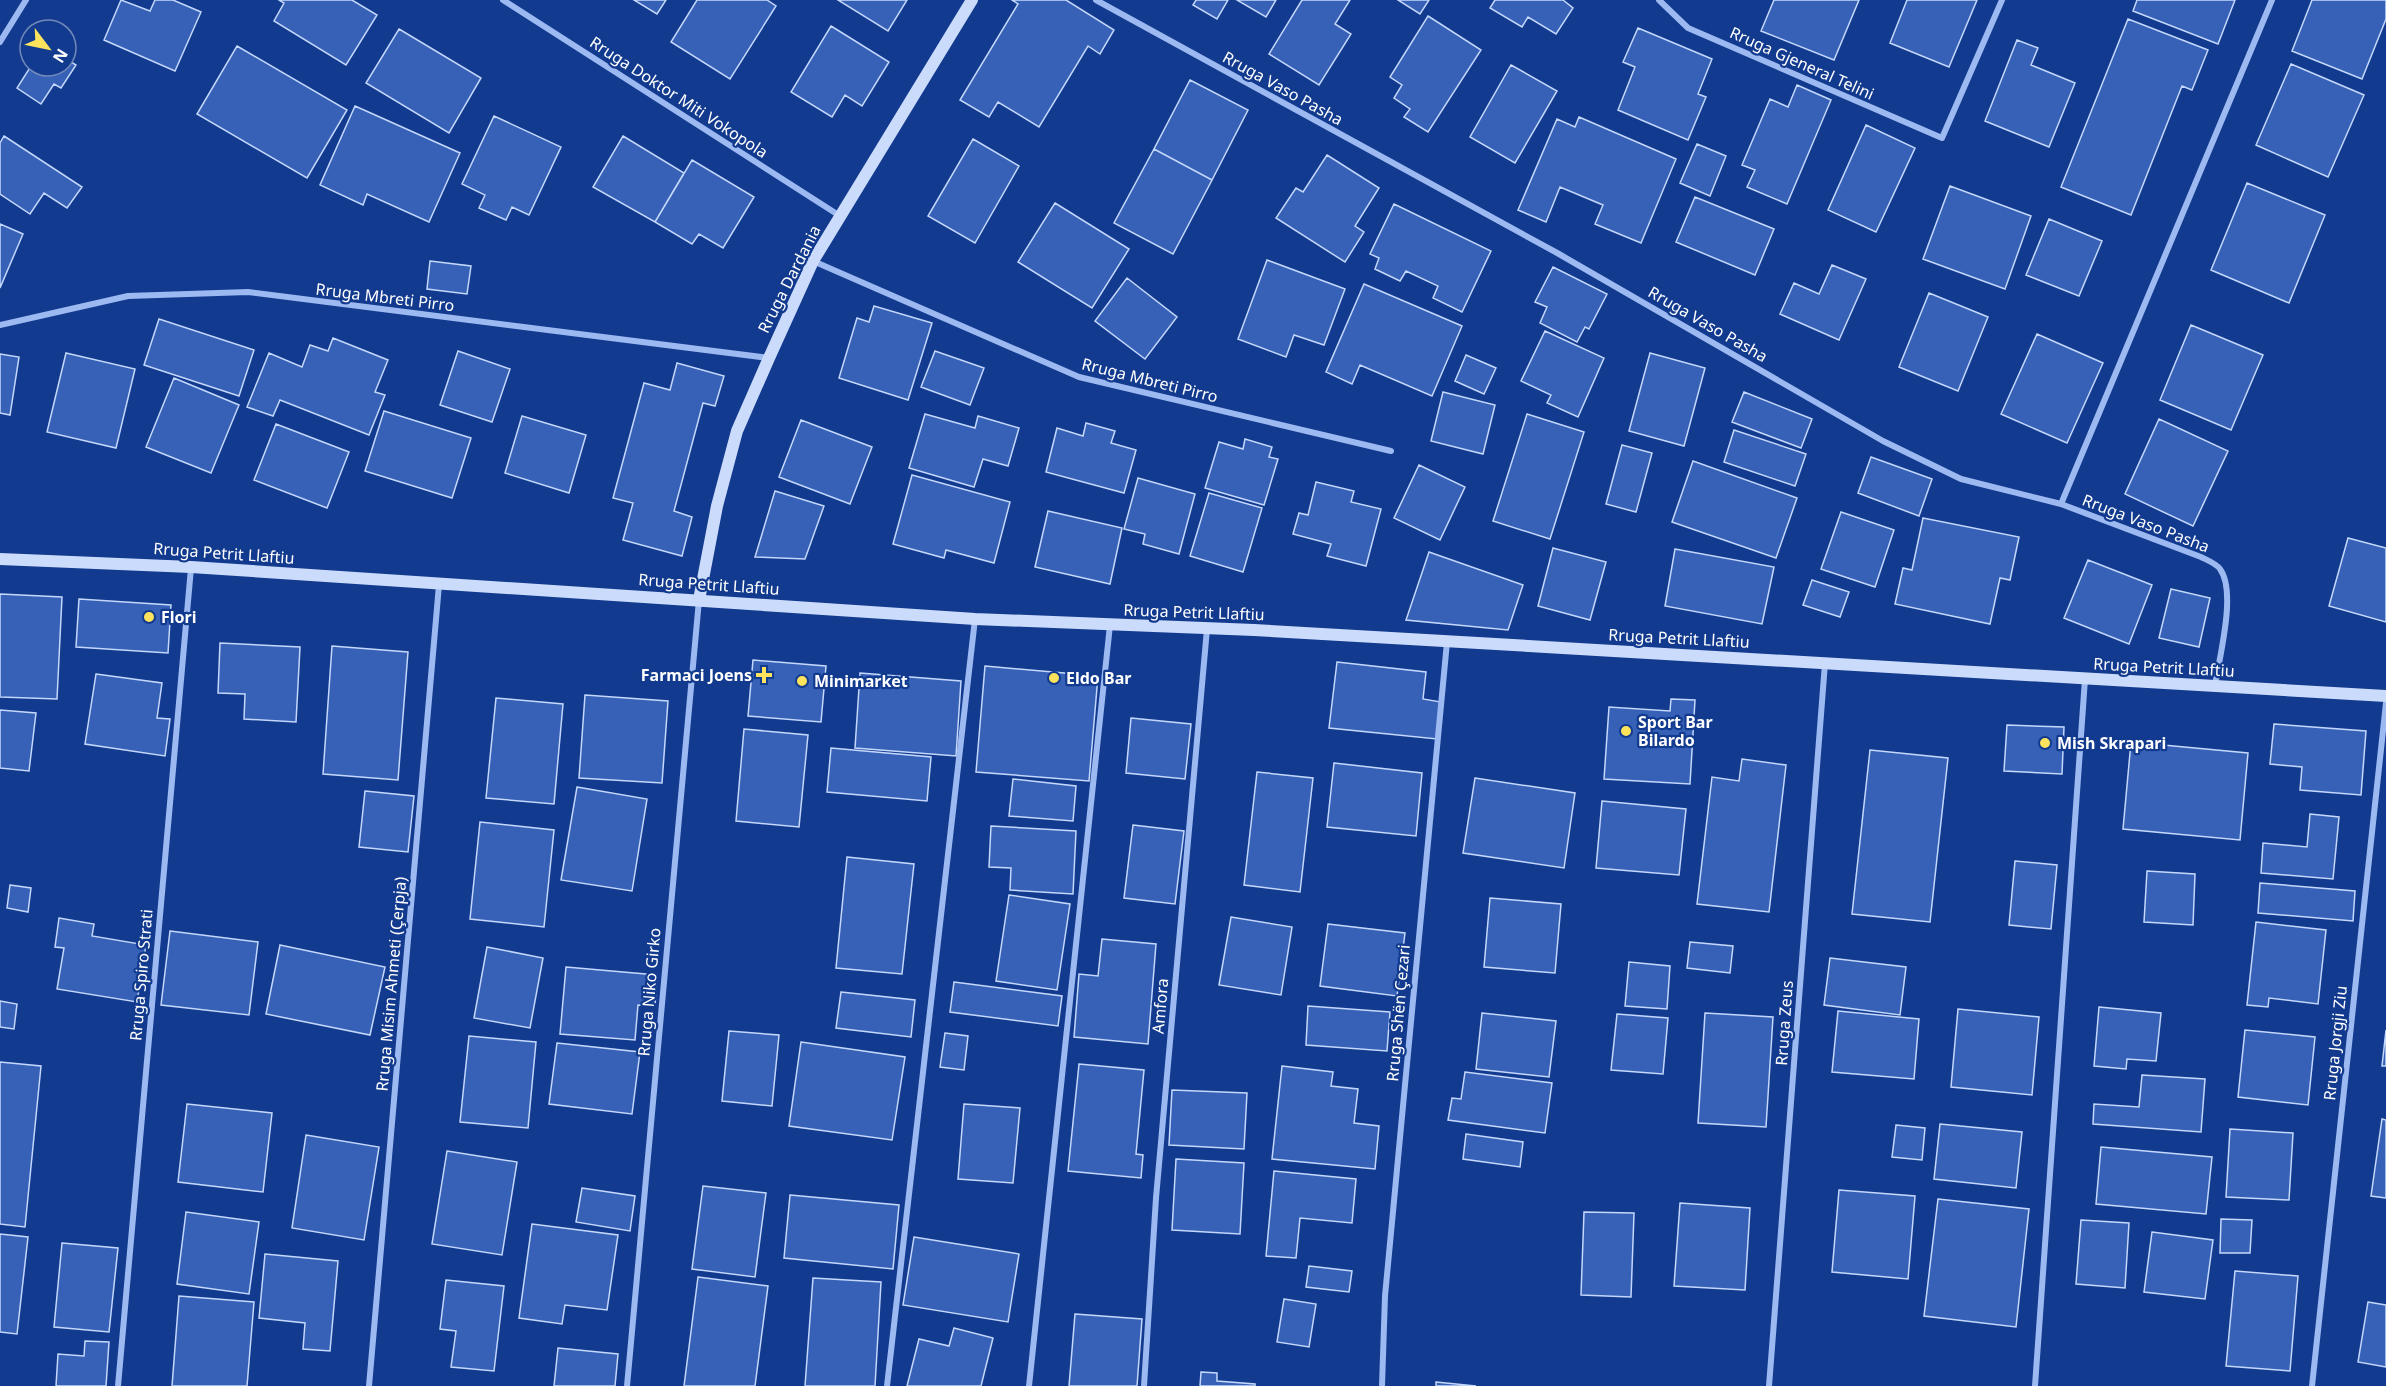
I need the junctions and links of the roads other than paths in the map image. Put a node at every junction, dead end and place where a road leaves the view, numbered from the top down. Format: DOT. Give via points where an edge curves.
graph roads {
  1 [pos="27,0"];
  2 [pos="503,0"];
  3 [pos="972,0"];
  4 [pos="1096,0"];
  5 [pos="1659,0"];
  6 [pos="2002,0"];
  7 [pos="2272,0"];
  8 [pos="0,42"];
  9 [pos="841,216"];
  10 [pos="813,261"];
  11 [pos="0,325"];
  12 [pos="769,358"];
  13 [pos="1391,451"];
  14 [pos="2061,504"];
  15 [pos="0,559"];
  16 [pos="191,567"];
  17 [pos="439,585"];
  18 [pos="699,600"];
  19 [pos="975,619"];
  20 [pos="1110,625"];
  21 [pos="1207,628"];
  22 [pos="1447,642"];
  23 [pos="1825,662"];
  24 [pos="2085,678"];
  25 [pos="2215,686"];
  26 [pos="2386,696"];
  27 [pos="2386,703"];
  28 [pos="118,1386"];
  29 [pos="369,1386"];
  30 [pos="627,1386"];
  31 [pos="887,1386"];
  32 [pos="1029,1386"];
  33 [pos="1144,1386"];
  34 [pos="1382,1386"];
  35 [pos="1769,1386"];
  36 [pos="2035,1386"];
  37 [pos="2312,1386"];
  1 -- 8 [label="street"];
  2 -- 9 [label="street, Rruga Doktor Miti Vokopola"];
  3 -- 9 [label="main road, Rruga Dardania"];
  4 -- 14 [label="street, Rruga Vaso Pasha" via="1559,254 1883,441 1961,479"];
  5 -- 6 [label="street, Rruga Gjeneral Telini" via="1688,28 1942,138"];
  7 -- 14 [label="street"];
  9 -- 10 [label="main road, Rruga Dardania"];
  10 -- 12 [label="main road, Rruga Dardania"];
  10 -- 13 [label="street, Rruga Mbreti Pirro" via="1078,377"];
  11 -- 12 [label="street, Rruga Mbreti Pirro" via="128,296 248,292"];
  12 -- 18 [label="main road, Rruga Dardania" via="737,431 717,506"];
  14 -- 25 [label="street, Rruga Vaso Pasha" via="2201,557 2220,568 2228,602"];
  15 -- 16 [label="main road, Rruga Petrit Llaftiu"];
  16 -- 17 [label="main road, Rruga Petrit Llaftiu"];
  16 -- 28 [label="street, Rruga Spiro Strati"];
  17 -- 18 [label="main road, Rruga Petrit Llaftiu"];
  17 -- 29 [label="street, Rruga Misim Ahmeti (Çerpja)"];
  18 -- 19 [label="main road, Rruga Petrit Llaftiu"];
  18 -- 30 [label="street, Rruga Niko Girko"];
  19 -- 20 [label="main road, Rruga Petrit Llaftiu"];
  19 -- 31 [label="street"];
  20 -- 21 [label="main road, Rruga Petrit Llaftiu"];
  20 -- 32 [label="street"];
  21 -- 22 [label="main road, Rruga Petrit Llaftiu"];
  21 -- 33 [label="street, Amfora" via="1156,1198"];
  22 -- 23 [label="main road, Rruga Petrit Llaftiu"];
  22 -- 34 [label="street, Rruga Shën Çezari" via="1384,1296"];
  23 -- 24 [label="main road, Rruga Petrit Llaftiu"];
  23 -- 35 [label="street, Rruga Zeus"];
  24 -- 25 [label="main road, Rruga Petrit Llaftiu"];
  24 -- 36 [label="street"];
  25 -- 26 [label="main road, Rruga Petrit Llaftiu"];
  27 -- 37 [label="street, Rruga Jorgji Ziu"];
}
